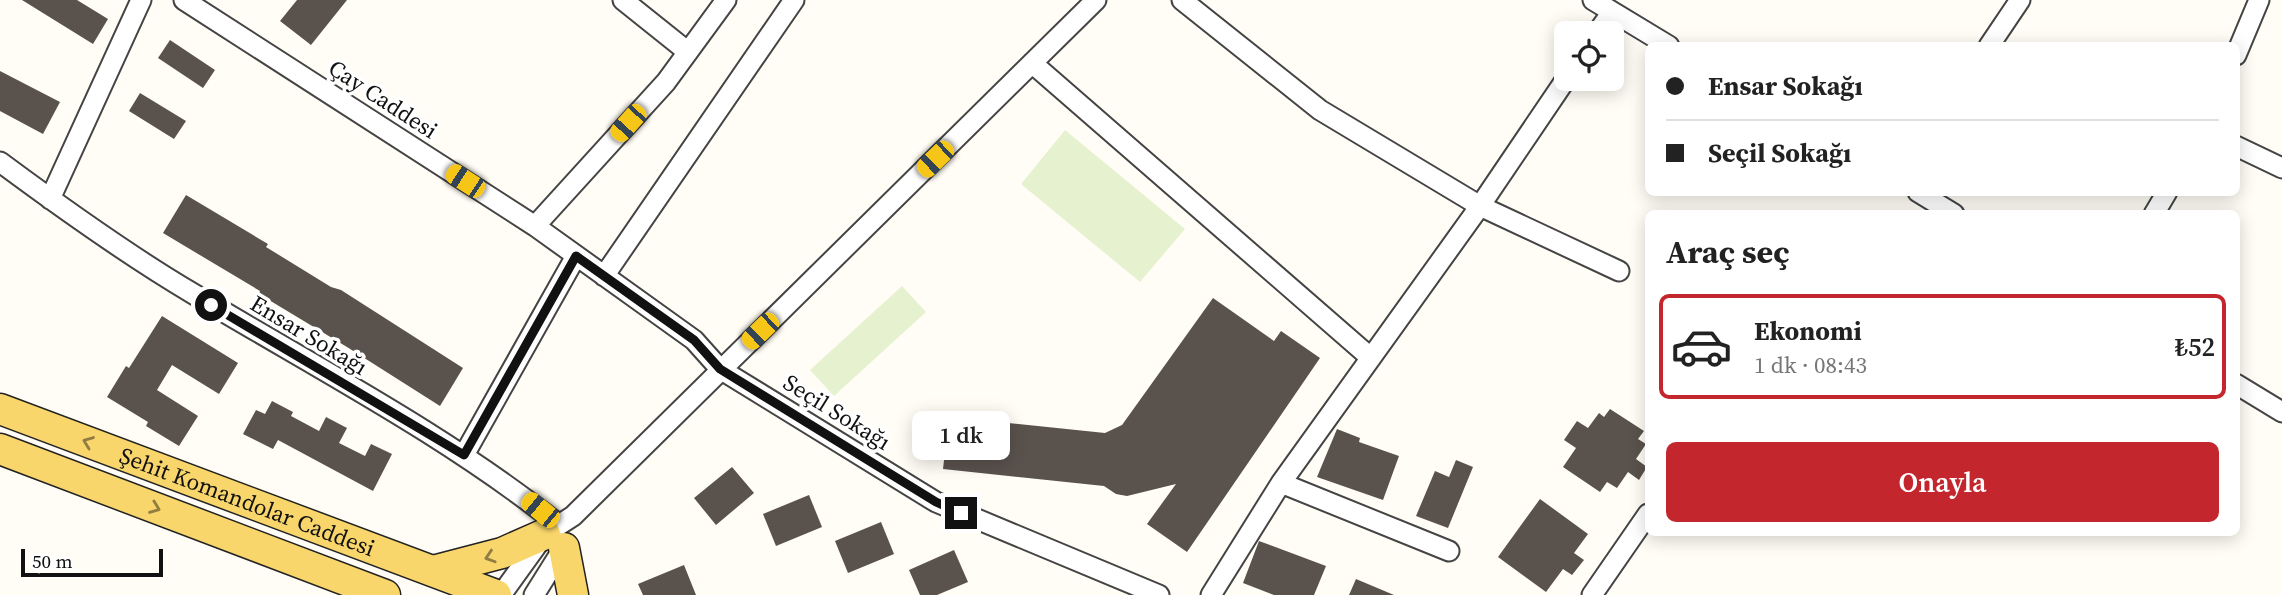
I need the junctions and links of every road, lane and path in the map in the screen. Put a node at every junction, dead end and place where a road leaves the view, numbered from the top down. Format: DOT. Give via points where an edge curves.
graph roads {
  1 [pos="141,0"];
  2 [pos="184,0"];
  3 [pos="623,0"];
  4 [pos="726,0"];
  5 [pos="794,0"];
  6 [pos="1096,0"];
  7 [pos="1182,0"];
  8 [pos="1593,0"];
  9 [pos="2020,0"];
  10 [pos="2259,0"];
  11 [pos="1612,12"];
  12 [pos="1606,21"];
  13 [pos="1662,42"];
  14 [pos="1992,42"];
  15 [pos="2240,45"];
  16 [pos="688,52"];
  17 [pos="1032,63"];
  18 [pos="1558,91"];
  19 [pos="2240,148"];
  20 [pos="0,162"];
  21 [pos="2282,168"];
  22 [pos="1925,196"];
  23 [pos="50,199"];
  24 [pos="1480,206"];
  25 [pos="1947,210"];
  26 [pos="535,226"];
  27 [pos="576,256"];
  28 [pos="1619,271"];
  29 [pos="604,276"];
  30 [pos="1371,358"];
  31 [pos="720,369"];
  32 [pos="2240,386"];
  33 [pos="0,410"];
  34 [pos="2282,412"];
  35 [pos="0,449"];
  36 [pos="464,455"];
  37 [pos="1281,484"];
  38 [pos="1645,518"];
  39 [pos="560,531"];
  40 [pos="1449,551"];
  41 [pos="433,571"];
  42 [pos="385,595"];
  43 [pos="498,595"];
  44 [pos="534,595"];
  45 [pos="573,595"];
  46 [pos="1159,595"];
  47 [pos="1210,595"];
  48 [pos="1592,595"];
  1 -- 23 [label="street"];
  2 -- 26 [label="street, Çay Caddesi"];
  3 -- 16 [label="street"];
  4 -- 16 [label="street"];
  5 -- 29 [label="street"];
  6 -- 17 [label="street"];
  7 -- 24 [label="street" via="1320,110"];
  8 -- 11 [label="street"];
  9 -- 14 [label="street"];
  10 -- 15 [label="street"];
  11 -- 12 [label="street"];
  11 -- 13 [label="street"];
  16 -- 26 [label="street"];
  17 -- 30 [label="street"];
  17 -- 31 [label="street"];
  18 -- 24 [label="street"];
  19 -- 21 [label="street"];
  20 -- 23 [label="street, Ensar Sokağı"];
  22 -- 25 [label="street"];
  23 -- 36 [label="street, Ensar Sokağı" via="188,291"];
  24 -- 28 [label="street"];
  24 -- 30 [label="street"];
  26 -- 27 [label="street, Çay Caddesi"];
  27 -- 29 [label="street, Çay Caddesi"];
  27 -- 36 [label="street"];
  29 -- 31 [label="street, Çay Caddesi" via="694,340"];
  30 -- 37 [label="street"];
  31 -- 39 [label="street"];
  31 -- 46 [label="street, Seçil Sokağı" via="936,502"];
  32 -- 34 [label="street"];
  41 -- 33 [label="main road, Şehit Komandolar Caddesi, one-way"];
  35 -- 42 [label="main road, Şehit Komandolar Caddesi, one-way"];
  36 -- 39 [label="street, Ensar Sokağı" via="521,494"];
  37 -- 40 [label="street"];
  37 -- 47 [label="street"];
  38 -- 48 [label="street"];
  39 -- 41 [label="main road, one-way" via="502,553"];
  39 -- 43 [label="street"];
  39 -- 44 [label="street"];
  39 -- 45 [label="main road"];
  41 -- 43 [label="main road, Şehit Komandolar Caddesi"];
}
